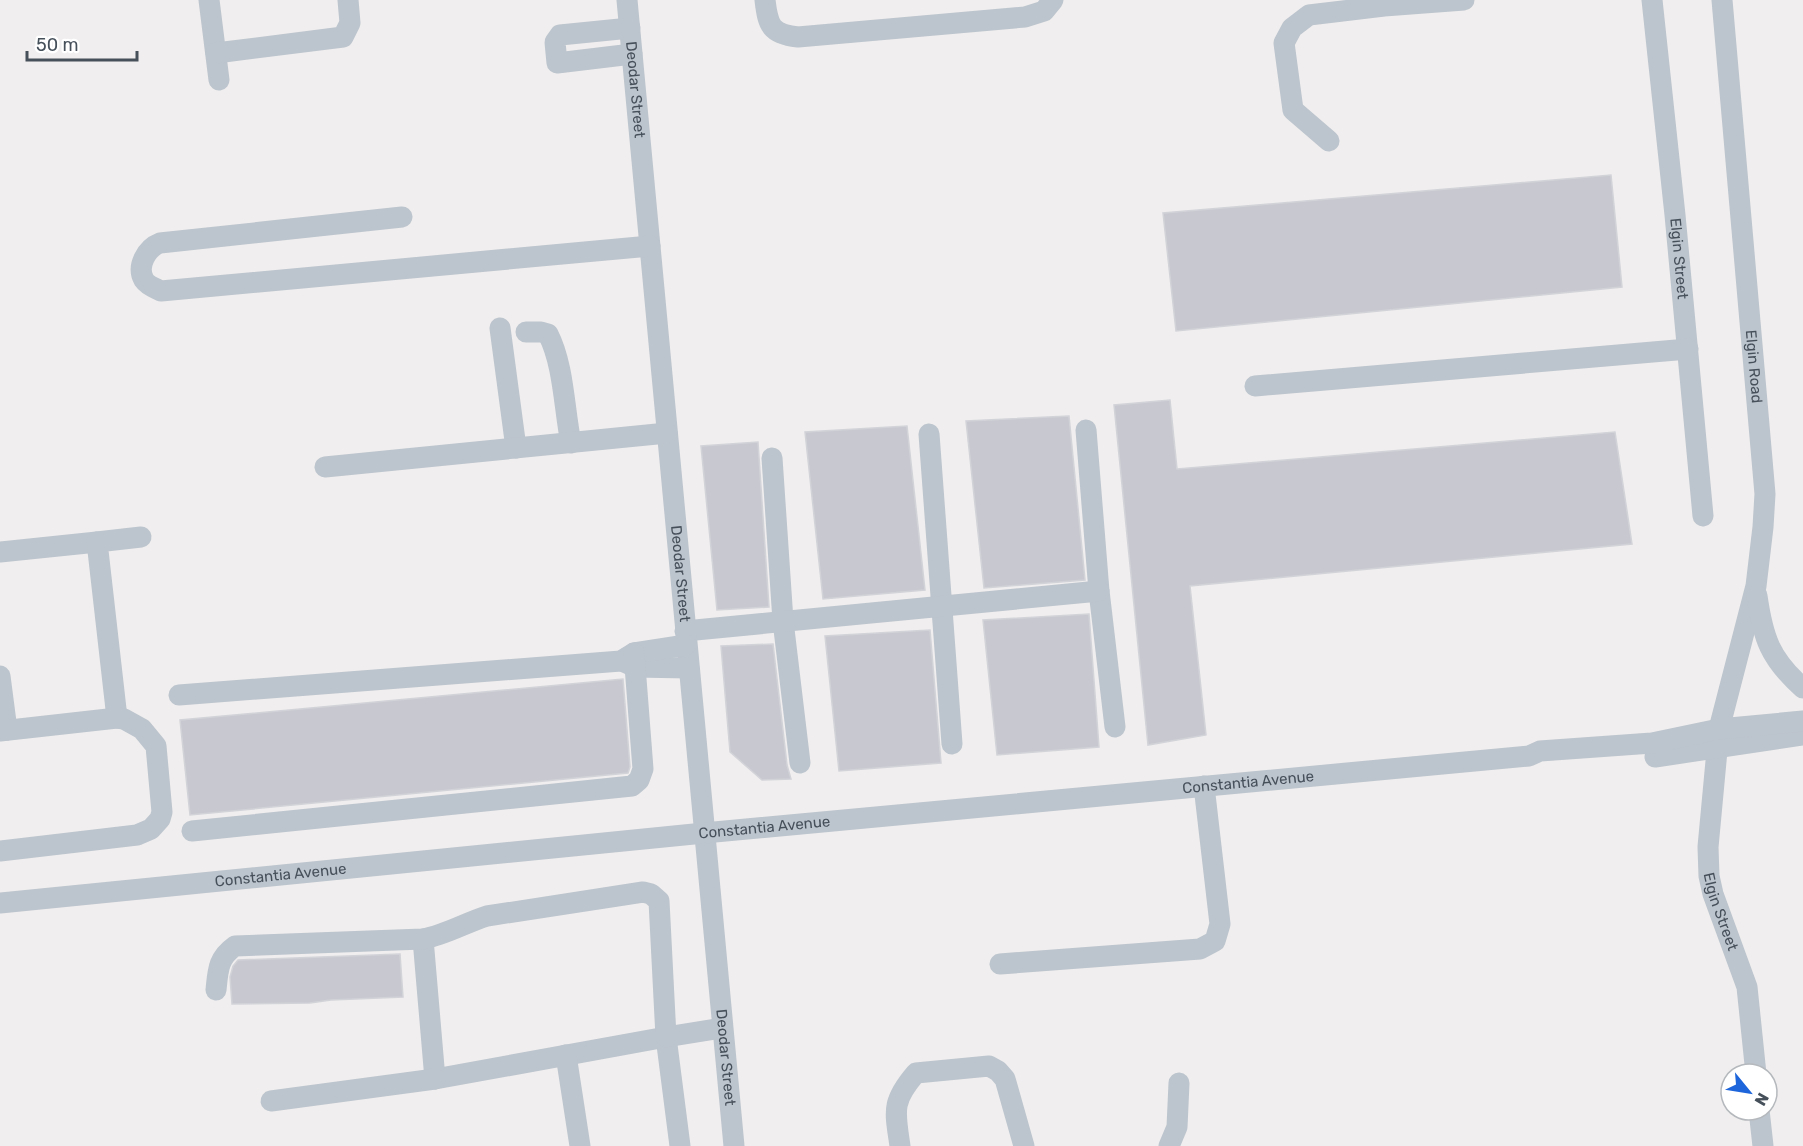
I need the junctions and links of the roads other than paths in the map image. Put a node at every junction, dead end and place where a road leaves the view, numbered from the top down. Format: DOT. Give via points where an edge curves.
graph roads {
  1 [pos="209,0"];
  2 [pos="348,0"];
  3 [pos="627,0"];
  4 [pos="765,0"];
  5 [pos="1053,0"];
  6 [pos="1464,0"];
  7 [pos="1652,0"];
  8 [pos="1722,0"];
  9 [pos="630,28"];
  10 [pos="216,53"];
  11 [pos="632,54"];
  12 [pos="219,80"];
  13 [pos="1329,141"];
  14 [pos="402,217"];
  15 [pos="650,246"];
  16 [pos="500,328"];
  17 [pos="526,332"];
  18 [pos="1688,349"];
  19 [pos="1255,386"];
  20 [pos="1086,430"];
  21 [pos="667,433"];
  22 [pos="929,434"];
  23 [pos="571,443"];
  24 [pos="516,448"];
  25 [pos="772,458"];
  26 [pos="325,467"];
  27 [pos="1703,516"];
  28 [pos="141,537"];
  29 [pos="97,542"];
  30 [pos="0,552"];
  31 [pos="1756,586"];
  32 [pos="1099,591"];
  33 [pos="941,606"];
  34 [pos="783,621"];
  35 [pos="686,638"];
  36 [pos="630,660"];
  37 [pos="689,668"];
  38 [pos="0,676"];
  39 [pos="1803,688"];
  40 [pos="178,696"];
  41 [pos="117,718"];
  42 [pos="1803,721"];
  43 [pos="1115,727"];
  44 [pos="4,731"];
  45 [pos="1803,735"];
  46 [pos="1719,738"];
  47 [pos="952,744"];
  48 [pos="800,763"];
  49 [pos="1203,786"];
  50 [pos="192,831"];
  51 [pos="704,832"];
  52 [pos="0,851"];
  53 [pos="0,903"];
  54 [pos="423,939"];
  55 [pos="1000,964"];
  56 [pos="216,990"];
  57 [pos="722,1028"];
  58 [pos="666,1036"];
  59 [pos="566,1055"];
  60 [pos="1755,1062"];
  61 [pos="435,1079"];
  62 [pos="1179,1083"];
  63 [pos="271,1101"];
  64 [pos="1761,1122"];
  65 [pos="580,1146"];
  66 [pos="680,1146"];
  67 [pos="734,1146"];
  68 [pos="900,1146"];
  69 [pos="1024,1146"];
  70 [pos="1169,1146"];
  71 [pos="1763,1146"];
  1 -- 10 [label="street"];
  2 -- 10 [label="street" via="350,23 343,37"];
  3 -- 9 [label="street, Deodar Street"];
  4 -- 5 [label="street" via="772,28 779,34 798,37 1025,17 1044,11"];
  6 -- 13 [label="street" via="1309,15 1292,28 1284,43 1293,110"];
  7 -- 18 [label="street, Elgin Street"];
  8 -- 31 [label="street, Elgin Road" via="1765,494"];
  9 -- 11 [label="street, Deodar Street"];
  9 -- 11 [label="street" via="560,35 555,42 557,63"];
  10 -- 12 [label="street"];
  11 -- 15 [label="street, Deodar Street"];
  14 -- 15 [label="street" via="160,243 152,246 144,257 143,279 161,291"];
  15 -- 21 [label="street, Deodar Street"];
  16 -- 24 [label="street"];
  17 -- 23 [label="street" via="548,334 553,344"];
  18 -- 19 [label="street"];
  18 -- 27 [label="street, Elgin Street"];
  20 -- 32 [label="street"];
  21 -- 23 [label="street"];
  21 -- 35 [label="street, Deodar Street"];
  22 -- 33 [label="street"];
  23 -- 24 [label="street"];
  24 -- 26 [label="street"];
  25 -- 34 [label="street"];
  28 -- 29 [label="street"];
  29 -- 30 [label="street"];
  29 -- 41 [label="street"];
  31 -- 39 [label="street" via="1761,625 1770,650"];
  31 -- 46 [label="street, Elgin Road"];
  32 -- 33 [label="street"];
  32 -- 43 [label="street"];
  33 -- 34 [label="street"];
  33 -- 47 [label="street"];
  34 -- 35 [label="street"];
  34 -- 48 [label="street"];
  35 -- 36 [label="street"];
  35 -- 37 [label="street, Deodar Street"];
  36 -- 37 [label="street"];
  36 -- 40 [label="street"];
  36 -- 50 [label="street" via="643,769 632,786"];
  37 -- 51 [label="street, Deodar Street"];
  38 -- 44 [label="street"];
  41 -- 44 [label="street"];
  41 -- 52 [label="street" via="142,729 156,746 162,806 157,824 144,833 120,838"];
  42 -- 46 [label="street, Constantia Avenue"];
  45 -- 46 [label="street, Constantia Avenue"];
  46 -- 49 [label="street, Constantia Avenue" via="1628,759 1550,760 1529,756"];
  46 -- 60 [label="street, Elgin Street" via="1708,838 1709,876 1747,987"];
  49 -- 51 [label="street, Constantia Avenue"];
  49 -- 55 [label="street" via="1220,924 1215,941 1200,949"];
  51 -- 53 [label="street, Constantia Avenue"];
  51 -- 57 [label="street, Deodar Street"];
  54 -- 56 [label="street" via="235,946 224,953"];
  54 -- 58 [label="street" via="487,916 643,892 651,894 659,901"];
  54 -- 61 [label="street"];
  57 -- 58 [label="street"];
  57 -- 67 [label="street, Deodar Street"];
  58 -- 59 [label="street"];
  58 -- 66 [label="street"];
  59 -- 61 [label="street"];
  59 -- 65 [label="street"];
  61 -- 63 [label="street"];
  62 -- 70 [label="street" via="1176,1127"];
  64 -- 71 [label="street"];
  68 -- 69 [label="street" via="894,1109 903,1088 916,1073 989,1066 1005,1079"];
}
